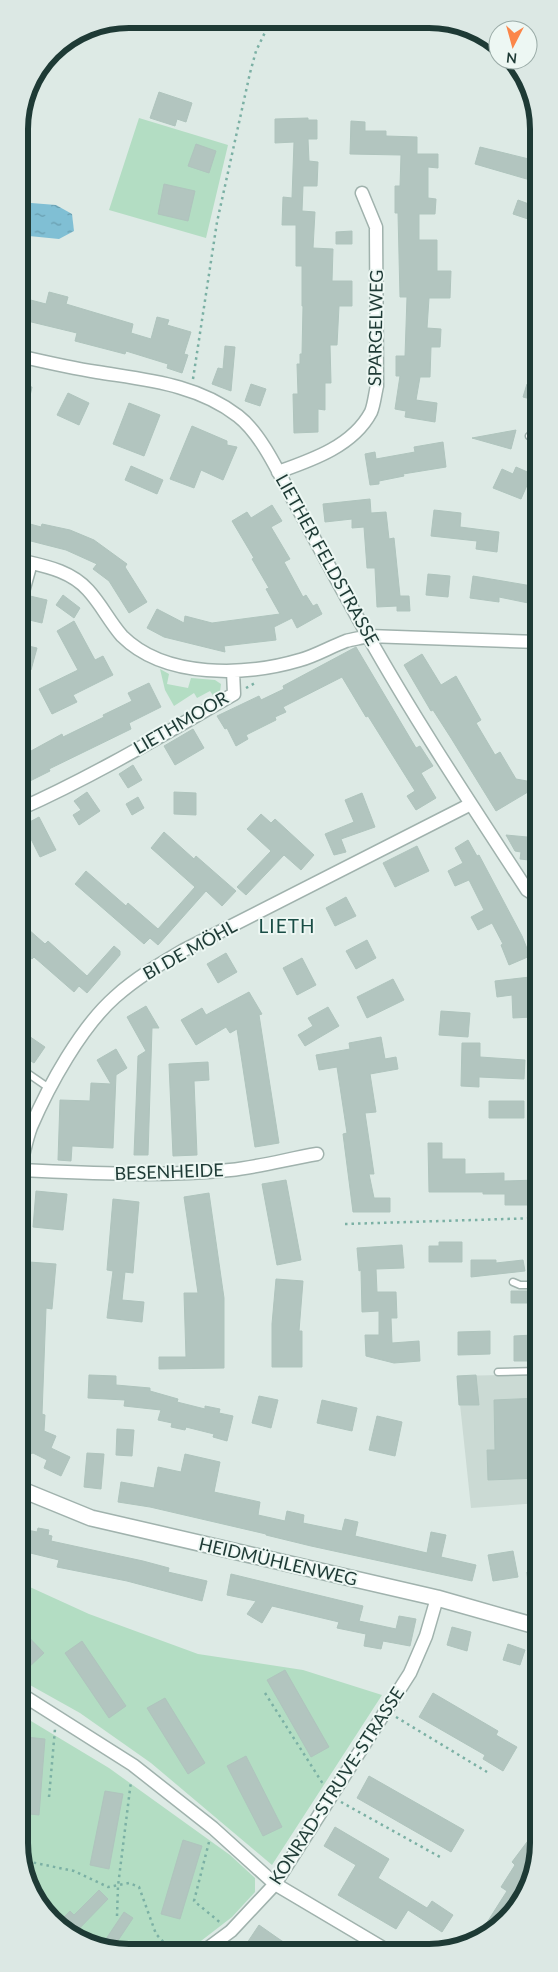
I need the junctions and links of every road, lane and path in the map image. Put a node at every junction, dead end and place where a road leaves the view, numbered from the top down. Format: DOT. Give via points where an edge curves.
graph roads {
  1 [pos="266,28"];
  2 [pos="362,193"];
  3 [pos="28,358"];
  4 [pos="191,390"];
  5 [pos="278,472"];
  6 [pos="28,562"];
  7 [pos="368,636"];
  8 [pos="530,642"];
  9 [pos="233,671"];
  10 [pos="471,804"];
  11 [pos="28,806"];
  12 [pos="530,892"];
  13 [pos="28,1074"];
  14 [pos="49,1088"];
  15 [pos="28,1137"];
  16 [pos="317,1154"];
  17 [pos="28,1169"];
  18 [pos="530,1218"];
  19 [pos="345,1224"];
  20 [pos="513,1282"];
  21 [pos="530,1285"];
  22 [pos="530,1371"];
  23 [pos="498,1372"];
  24 [pos="28,1492"];
  25 [pos="437,1598"];
  26 [pos="530,1624"];
  27 [pos="28,1698"];
  28 [pos="386,1711"];
  29 [pos="56,1716"];
  30 [pos="133,1765"];
  31 [pos="487,1772"];
  32 [pos="49,1797"];
  33 [pos="213,1828"];
  34 [pos="29,1862"];
  35 [pos="275,1884"];
  36 [pos="118,1886"];
  37 [pos="117,1916"];
  38 [pos="231,1931"];
  39 [pos="165,1944"];
  40 [pos="213,1944"];
  41 [pos="376,1944"];
  1 -- 4 [label="path" via="250,74 217,222"];
  2 -- 5 [label="street, SPARGELWEG" via="376,227 377,386 371,411 358,430 328,452"];
  3 -- 4 [label="street, LIETHER FELDSTRASSE"];
  4 -- 5 [label="street, LIETHER FELDSTRASSE" via="232,412 251,427"];
  5 -- 7 [label="street, LIETHER FELDSTRASSE"];
  6 -- 9 [label="street" via="53,568 76,579 89,590 116,629 147,653 172,664"];
  7 -- 8 [label="street, LIETHMOOR"];
  7 -- 9 [label="street, LIETHMOOR" via="348,640 301,660"];
  7 -- 10 [label="street, LIETHER FELDSTRASSE"];
  9 -- 11 [label="street, LIETHMOOR" via="234,694"];
  10 -- 12 [label="street, LIETHER FELDSTRASSE"];
  10 -- 14 [label="street, BI DE MÖHL" via="149,970 114,997 90,1026"];
  13 -- 14 [label="lane"];
  14 -- 15 [label="street, BI DE MÖHL"];
  16 -- 17 [label="street, BESENHEIDE" via="231,1170 172,1174"];
  18 -- 19 [label="path"];
  20 -- 21 [label="lane"];
  22 -- 23 [label="lane"];
  24 -- 25 [label="street, HEIDMÜHLENWEG" via="91,1518"];
  25 -- 26 [label="street, HEIDMÜHLENWEG"];
  25 -- 28 [label="street, KONRAD-STRUVE-STRASSE" via="426,1636 410,1673"];
  27 -- 29 [label="street"];
  28 -- 31 [label="path"];
  28 -- 35 [label="street, KONRAD-STRUVE-STRASSE"];
  29 -- 30 [label="street"];
  29 -- 32 [label="path"];
  30 -- 33 [label="street"];
  30 -- 36 [label="path"];
  33 -- 35 [label="street"];
  33 -- 38 [label="path" via="194,1901"];
  34 -- 36 [label="path" via="74,1871 108,1887"];
  35 -- 38 [label="street, KONRAD-STRUVE-STRASSE"];
  35 -- 41 [label="street"];
  36 -- 37 [label="path"];
  36 -- 39 [label="path" via="129,1883 139,1887 156,1934"];
  38 -- 40 [label="street, KONRAD-STRUVE-STRASSE"];
}
